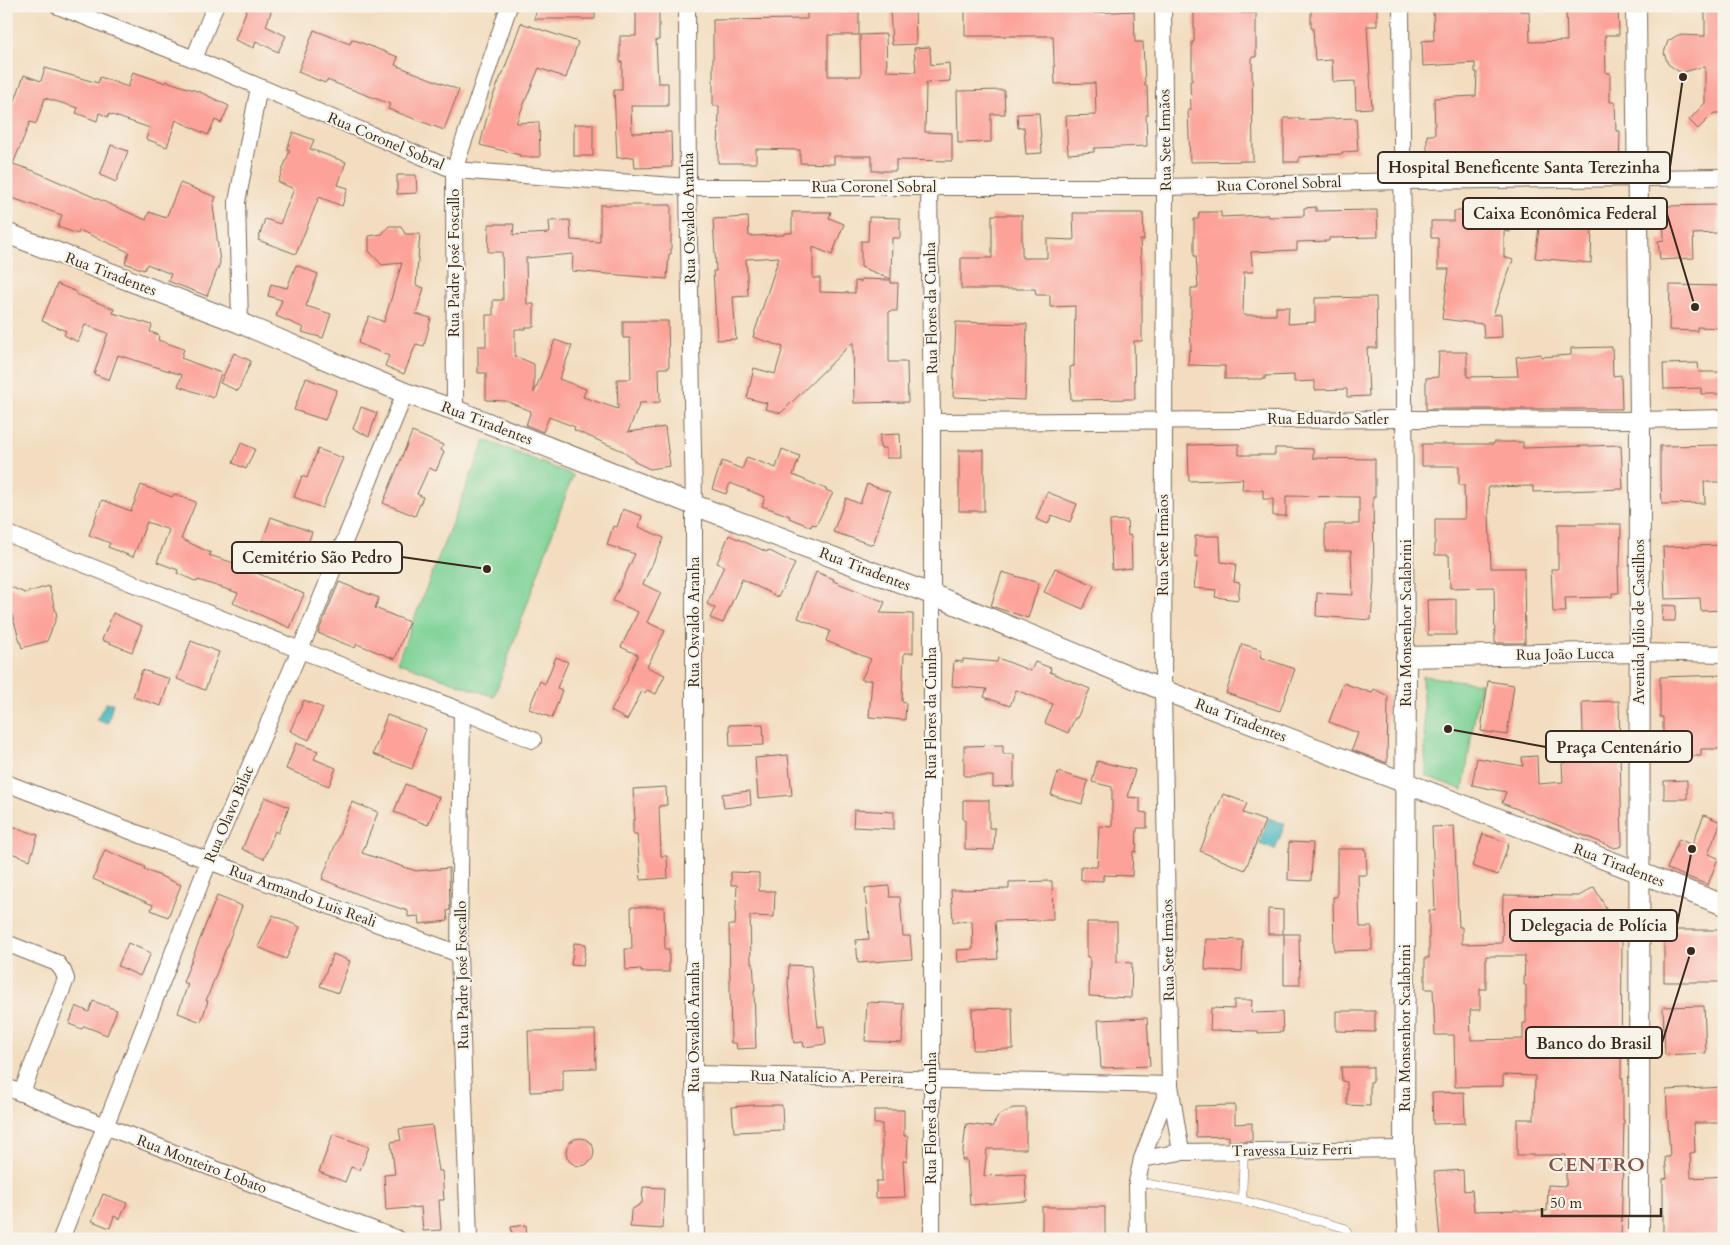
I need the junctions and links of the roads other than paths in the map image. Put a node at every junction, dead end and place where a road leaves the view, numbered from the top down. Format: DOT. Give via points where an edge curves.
graph roads {
  1 [pos="58,6"];
  2 [pos="215,6"];
  3 [pos="509,6"];
  4 [pos="687,6"];
  5 [pos="1163,6"];
  6 [pos="1401,6"];
  7 [pos="1636,6"];
  8 [pos="194,59"];
  9 [pos="259,87"];
  10 [pos="454,170"];
  11 [pos="1724,177"];
  12 [pos="1638,178"];
  13 [pos="1402,181"];
  14 [pos="688,187"];
  15 [pos="1165,187"];
  16 [pos="929,188"];
  17 [pos="6,233"];
  18 [pos="240,323"];
  19 [pos="405,393"];
  20 [pos="455,410"];
  21 [pos="1724,418"];
  22 [pos="1404,419"];
  23 [pos="1164,420"];
  24 [pos="1640,420"];
  25 [pos="932,422"];
  26 [pos="694,505"];
  27 [pos="6,533"];
  28 [pos="931,594"];
  29 [pos="300,650"];
  30 [pos="1639,652"];
  31 [pos="1724,654"];
  32 [pos="1406,657"];
  33 [pos="1163,690"];
  34 [pos="462,711"];
  35 [pos="534,740"];
  36 [pos="6,783"];
  37 [pos="1406,783"];
  38 [pos="209,861"];
  39 [pos="1640,873"];
  40 [pos="1724,905"];
  41 [pos="6,943"];
  42 [pos="460,954"];
  43 [pos="694,1074"];
  44 [pos="931,1078"];
  45 [pos="1170,1084"];
  46 [pos="6,1087"];
  47 [pos="22,1092"];
  48 [pos="107,1126"];
  49 [pos="1404,1149"];
  50 [pos="1244,1151"];
  51 [pos="1181,1152"];
  52 [pos="1142,1159"];
  53 [pos="1137,1182"];
  54 [pos="1242,1200"];
  55 [pos="61,1239"];
  56 [pos="398,1239"];
  57 [pos="469,1239"];
  58 [pos="696,1239"];
  59 [pos="932,1239"];
  60 [pos="1138,1239"];
  61 [pos="1350,1239"];
  62 [pos="1409,1239"];
  63 [pos="1639,1239"];
  1 -- 8 [label="street, Rua Coronel Sobral"];
  2 -- 8 [label="street"];
  3 -- 10 [label="street, Rua Padre José Foscallo"];
  4 -- 14 [label="street, Rua Osvaldo Aranha"];
  5 -- 15 [label="street, Rua Sete Irmãos"];
  6 -- 13 [label="street, Rua Monsenhor Scalabrini"];
  7 -- 12 [label="street, Avenida Júlio de Castilhos"];
  8 -- 9 [label="street, Rua Coronel Sobral"];
  9 -- 10 [label="street, Rua Coronel Sobral"];
  9 -- 18 [label="street" via="237,202"];
  10 -- 14 [label="street, Rua Coronel Sobral"];
  10 -- 20 [label="street, Rua Padre José Foscallo"];
  11 -- 12 [label="street, Rua Coronel Sobral"];
  12 -- 13 [label="street, Rua Coronel Sobral"];
  12 -- 24 [label="street, Avenida Júlio de Castilhos"];
  13 -- 15 [label="street, Rua Coronel Sobral"];
  13 -- 22 [label="street, Rua Monsenhor Scalabrini"];
  14 -- 16 [label="street, Rua Coronel Sobral"];
  14 -- 26 [label="street, Rua Osvaldo Aranha"];
  15 -- 16 [label="street, Rua Coronel Sobral"];
  15 -- 23 [label="street, Rua Sete Irmãos"];
  16 -- 25 [label="street, Rua Flores da Cunha"];
  17 -- 18 [label="street, Rua Tiradentes"];
  18 -- 19 [label="street, Rua Tiradentes"];
  19 -- 20 [label="street, Rua Tiradentes"];
  19 -- 29 [label="street, Rua Olavo Bilac"];
  20 -- 26 [label="street, Rua Tiradentes"];
  21 -- 24 [label="street, Rua Eduardo Satler"];
  22 -- 23 [label="street, Rua Eduardo Satler"];
  22 -- 24 [label="street, Rua Eduardo Satler"];
  22 -- 32 [label="street, Rua Monsenhor Scalabrini"];
  23 -- 25 [label="street, Rua Eduardo Satler"];
  23 -- 33 [label="street, Rua Sete Irmãos"];
  24 -- 30 [label="street, Avenida Júlio de Castilhos"];
  25 -- 28 [label="street, Rua Flores da Cunha"];
  26 -- 28 [label="street, Rua Tiradentes"];
  26 -- 43 [label="street, Rua Osvaldo Aranha"];
  27 -- 29 [label="street"];
  28 -- 33 [label="street, Rua Tiradentes"];
  28 -- 44 [label="street, Rua Flores da Cunha"];
  29 -- 34 [label="street"];
  29 -- 38 [label="street, Rua Olavo Bilac"];
  30 -- 31 [label="street, Rua João Lucca"];
  30 -- 32 [label="street, Rua João Lucca"];
  30 -- 39 [label="street, Avenida Júlio de Castilhos"];
  32 -- 37 [label="street, Rua Monsenhor Scalabrini"];
  33 -- 37 [label="street, Rua Tiradentes"];
  33 -- 45 [label="street, Rua Sete Irmãos"];
  34 -- 35 [label="street"];
  34 -- 42 [label="street, Rua Padre José Foscallo"];
  36 -- 38 [label="street, Rua Armando Luis Reali"];
  37 -- 39 [label="street, Rua Tiradentes"];
  37 -- 49 [label="street, Rua Monsenhor Scalabrini"];
  38 -- 42 [label="street, Rua Armando Luis Reali"];
  38 -- 48 [label="street, Rua Olavo Bilac"];
  39 -- 40 [label="street, Rua Tiradentes"];
  39 -- 63 [label="street, Avenida Júlio de Castilhos"];
  41 -- 47 [label="street" via="57,964 66,979"];
  42 -- 57 [label="street, Rua Padre José Foscallo"];
  43 -- 44 [label="street, Rua Natalício A. Pereira"];
  43 -- 58 [label="street, Rua Osvaldo Aranha"];
  44 -- 45 [label="street, Rua Natalício A. Pereira"];
  44 -- 59 [label="street, Rua Flores da Cunha"];
  45 -- 51 [label="street"];
  45 -- 52 [label="street"];
  46 -- 47 [label="street, Rua Monteiro Lobato"];
  47 -- 48 [label="street, Rua Monteiro Lobato"];
  48 -- 55 [label="street, Rua Olavo Bilac"];
  48 -- 56 [label="street, Rua Monteiro Lobato"];
  49 -- 50 [label="street, Travessa Luiz Ferri"];
  49 -- 62 [label="street, Rua Monsenhor Scalabrini"];
  50 -- 51 [label="street, Travessa Luiz Ferri"];
  50 -- 54 [label="lane"];
  51 -- 52 [label="street, Travessa Luiz Ferri"];
  52 -- 53 [label="street"];
  53 -- 54 [label="lane"];
  53 -- 60 [label="street"];
  54 -- 61 [label="lane" via="1344,1228"];
}
